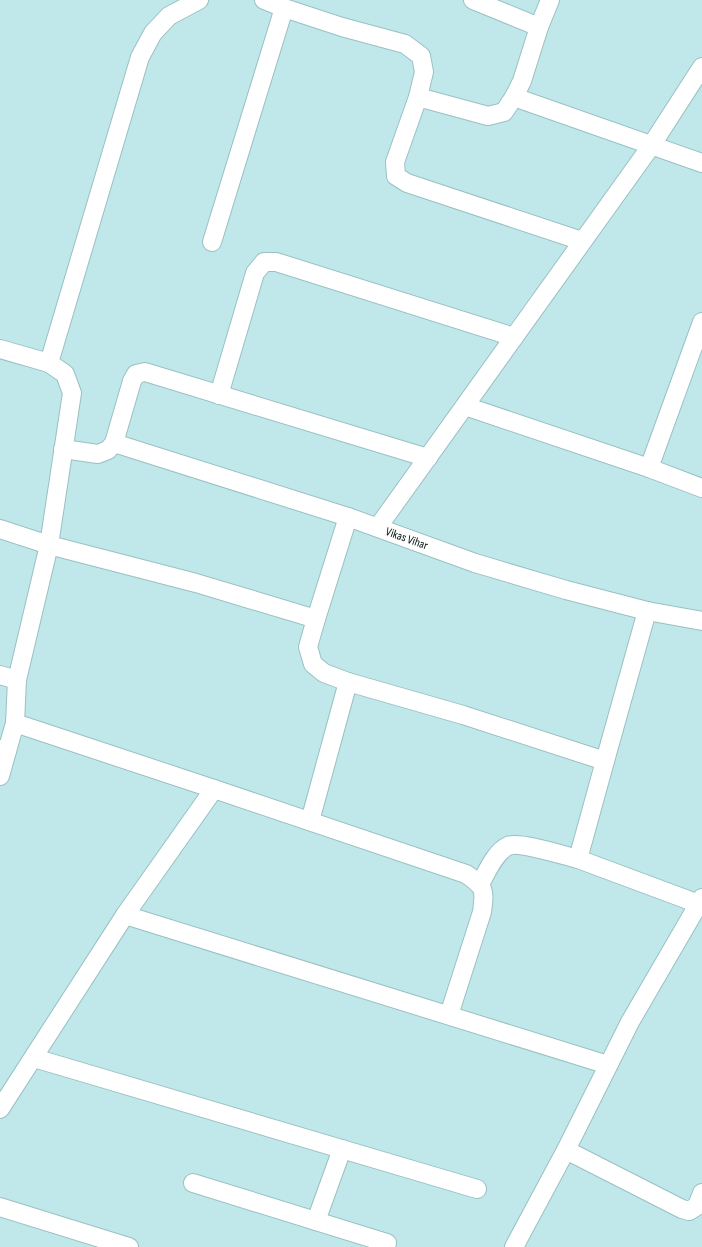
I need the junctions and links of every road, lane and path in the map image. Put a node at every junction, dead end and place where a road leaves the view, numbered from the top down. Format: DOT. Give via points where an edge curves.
graph roads {
  1 [pos="199,0"];
  2 [pos="264,0"];
  3 [pos="473,0"];
  4 [pos="550,0"];
  5 [pos="284,8"];
  6 [pos="539,27"];
  7 [pos="702,67"];
  8 [pos="418,97"];
  9 [pos="514,97"];
  10 [pos="651,146"];
  11 [pos="702,163"];
  12 [pos="582,241"];
  13 [pos="212,242"];
  14 [pos="702,322"];
  15 [pos="514,337"];
  16 [pos="0,349"];
  17 [pos="49,363"];
  18 [pos="219,395"];
  19 [pos="465,406"];
  20 [pos="114,442"];
  21 [pos="63,449"];
  22 [pos="428,458"];
  23 [pos="649,468"];
  24 [pos="702,488"];
  25 [pos="348,517"];
  26 [pos="378,527"];
  27 [pos="0,529"];
  28 [pos="49,545"];
  29 [pos="647,611"];
  30 [pos="316,620"];
  31 [pos="702,621"];
  32 [pos="0,675"];
  33 [pos="17,680"];
  34 [pos="348,682"];
  35 [pos="15,723"];
  36 [pos="4,750"];
  37 [pos="605,761"];
  38 [pos="0,776"];
  39 [pos="214,789"];
  40 [pos="310,821"];
  41 [pos="578,859"];
  42 [pos="480,884"];
  43 [pos="701,901"];
  44 [pos="126,915"];
  45 [pos="449,1015"];
  46 [pos="34,1058"];
  47 [pos="608,1064"];
  48 [pos="0,1109"];
  49 [pos="342,1149"];
  50 [pos="566,1150"];
  51 [pos="193,1182"];
  52 [pos="477,1189"];
  53 [pos="702,1193"];
  54 [pos="0,1207"];
  55 [pos="316,1221"];
  56 [pos="387,1243"];
  57 [pos="129,1247"];
  58 [pos="514,1247"];
  1 -- 17 [label="street" via="169,16 153,33 140,57"];
  2 -- 5 [label="street"];
  3 -- 6 [label="street"];
  4 -- 6 [label="street"];
  5 -- 8 [label="street" via="405,44 420,56 424,72"];
  5 -- 13 [label="street"];
  6 -- 9 [label="street" via="522,81"];
  7 -- 10 [label="street"];
  8 -- 9 [label="street" via="488,116 504,112"];
  8 -- 12 [label="street" via="395,162 396,176 407,183"];
  9 -- 10 [label="street"];
  10 -- 11 [label="street"];
  10 -- 12 [label="street"];
  12 -- 15 [label="street"];
  14 -- 23 [label="street"];
  15 -- 18 [label="street" via="276,262 264,262 255,273"];
  15 -- 19 [label="street"];
  16 -- 17 [label="street"];
  17 -- 21 [label="street" via="65,374 72,393"];
  18 -- 20 [label="street" via="145,372 136,374"];
  18 -- 22 [label="street"];
  19 -- 22 [label="street"];
  19 -- 23 [label="street"];
  20 -- 21 [label="street" via="108,450 98,454"];
  20 -- 25 [label="street, Vikas Vihar"];
  21 -- 28 [label="street"];
  22 -- 26 [label="street"];
  23 -- 24 [label="street"];
  25 -- 26 [label="street, Vikas Vihar"];
  25 -- 30 [label="street"];
  26 -- 29 [label="street, Vikas Vihar" via="475,562"];
  27 -- 28 [label="street"];
  28 -- 30 [label="street" via="196,584"];
  28 -- 33 [label="street"];
  29 -- 31 [label="street, Vikas Vihar"];
  29 -- 37 [label="street"];
  30 -- 34 [label="street" via="308,648 313,664 324,673"];
  32 -- 33 [label="street"];
  33 -- 35 [label="street"];
  34 -- 37 [label="street" via="463,715"];
  34 -- 40 [label="street"];
  35 -- 36 [label="street"];
  35 -- 39 [label="street"];
  36 -- 38 [label="street"];
  37 -- 41 [label="street"];
  39 -- 40 [label="street"];
  39 -- 44 [label="street"];
  40 -- 42 [label="street" via="466,874"];
  41 -- 42 [label="street" via="522,846 508,846 498,855"];
  41 -- 43 [label="street"];
  42 -- 45 [label="street" via="484,896 482,912"];
  43 -- 47 [label="street"];
  44 -- 45 [label="street"];
  44 -- 46 [label="street"];
  45 -- 47 [label="street"];
  46 -- 48 [label="street"];
  46 -- 49 [label="street"];
  47 -- 50 [label="street"];
  49 -- 52 [label="street"];
  49 -- 55 [label="street"];
  50 -- 53 [label="street" via="682,1209 689,1211 697,1206"];
  50 -- 58 [label="street"];
  51 -- 55 [label="street"];
  54 -- 57 [label="street"];
  55 -- 56 [label="street"];
}
